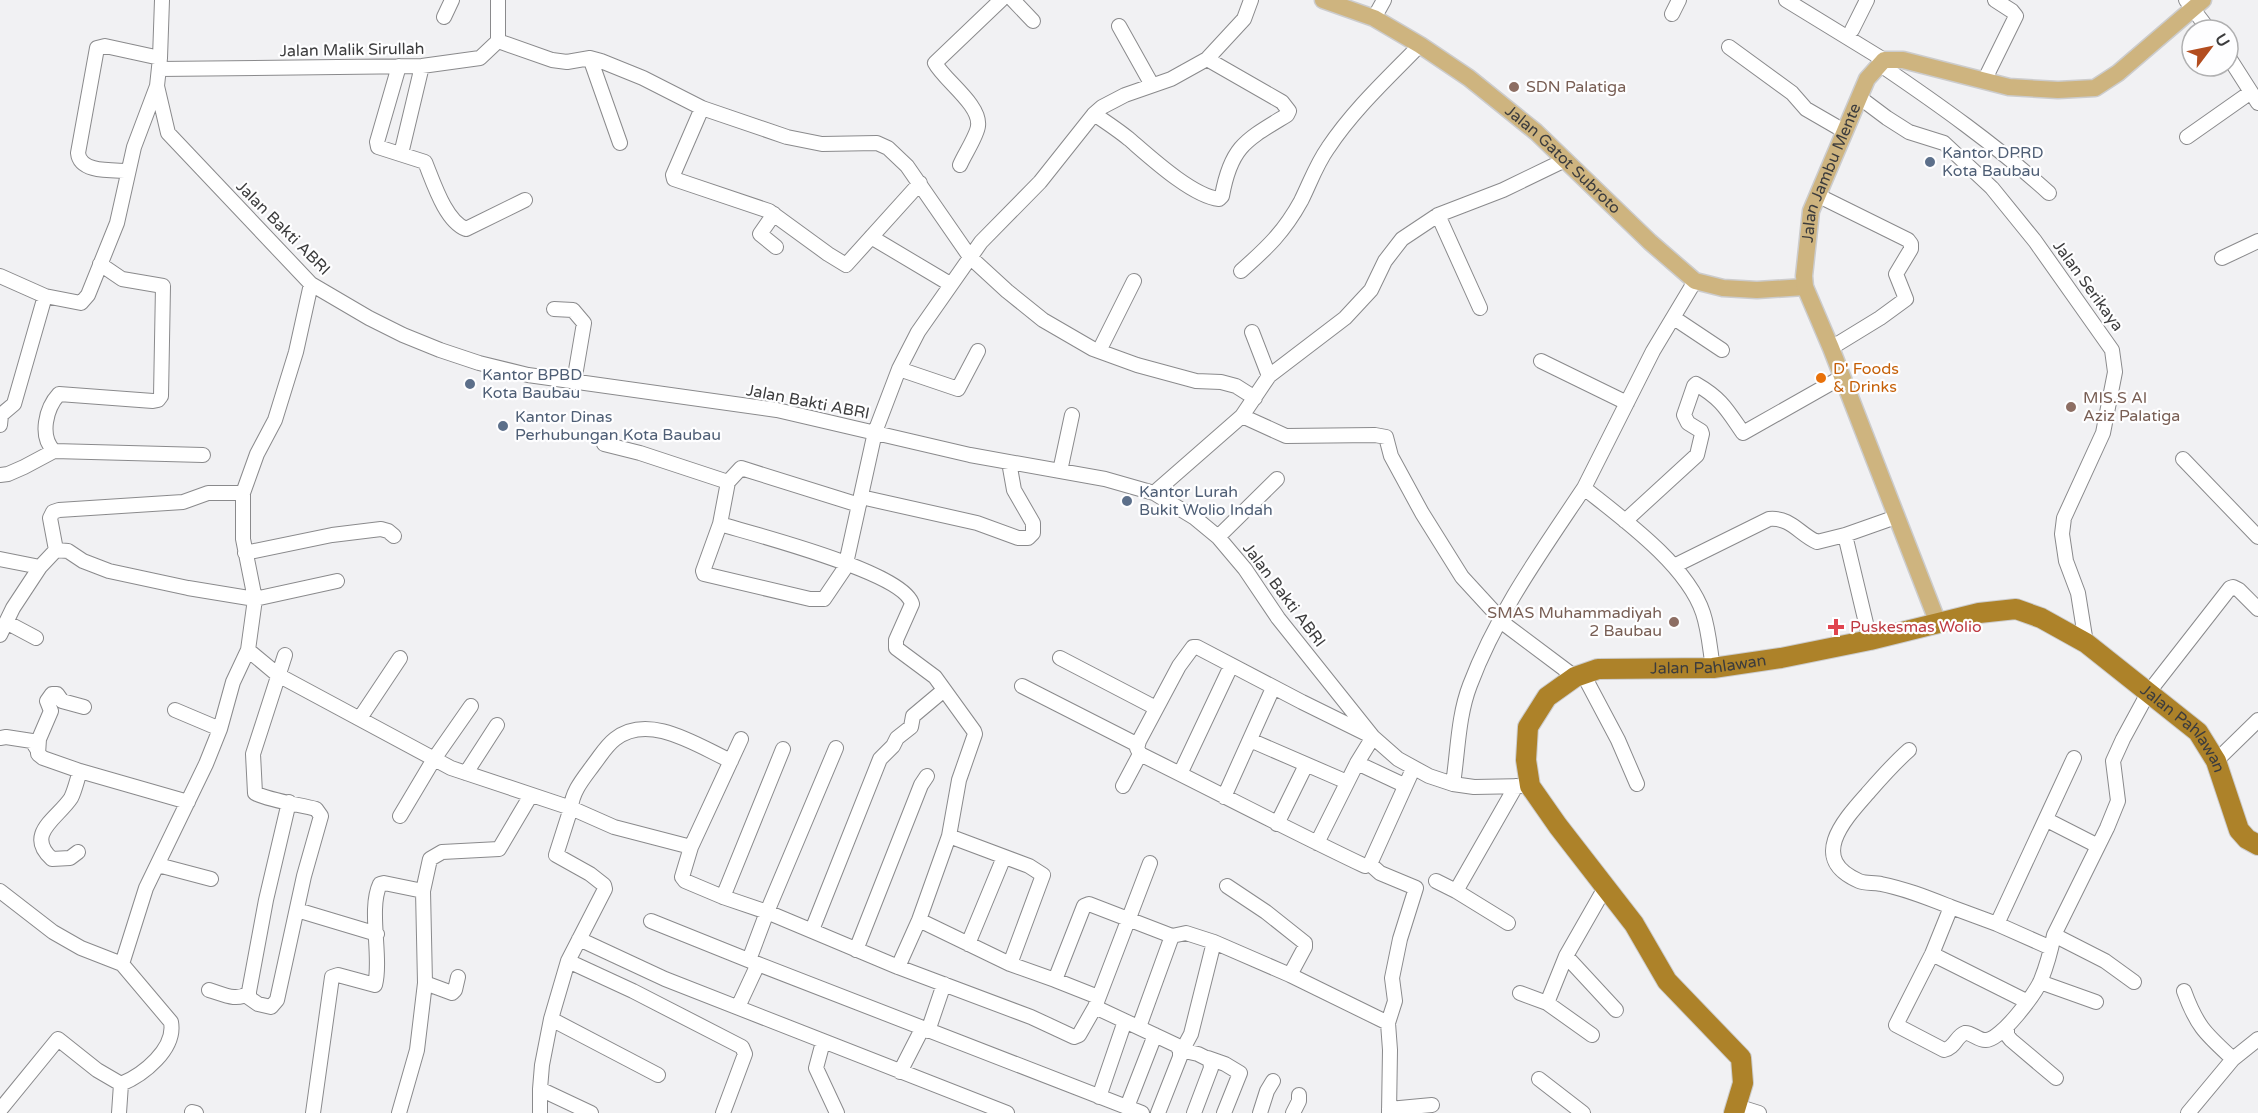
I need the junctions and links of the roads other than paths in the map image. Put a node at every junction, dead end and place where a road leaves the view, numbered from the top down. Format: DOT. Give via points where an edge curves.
graph roads {
  1 [pos="162,0"];
  2 [pos="452,0"];
  3 [pos="498,0"];
  4 [pos="1001,0"];
  5 [pos="1013,0"];
  6 [pos="1251,0"];
  7 [pos="1323,0"];
  8 [pos="1384,0"];
  9 [pos="1679,0"];
  10 [pos="1786,0"];
  11 [pos="1867,0"];
  12 [pos="1995,0"];
  13 [pos="2194,3"];
  14 [pos="1672,14"];
  15 [pos="444,17"];
  16 [pos="1374,18"];
  17 [pos="2202,18"];
  18 [pos="1033,21"];
  19 [pos="1119,26"];
  20 [pos="1852,30"];
  21 [pos="498,41"];
  22 [pos="1420,45"];
  23 [pos="1729,47"];
  24 [pos="590,58"];
  25 [pos="1207,59"];
  26 [pos="1881,62"];
  27 [pos="160,63"];
  28 [pos="399,66"];
  29 [pos="422,66"];
  30 [pos="2240,75"];
  31 [pos="1984,81"];
  32 [pos="157,86"];
  33 [pos="1152,86"];
  34 [pos="1859,97"];
  35 [pos="2254,98"];
  36 [pos="702,108"];
  37 [pos="1094,114"];
  38 [pos="1844,131"];
  39 [pos="2187,137"];
  40 [pos="620,143"];
  41 [pos="401,154"];
  42 [pos="1565,160"];
  43 [pos="960,165"];
  44 [pos="128,171"];
  45 [pos="920,183"];
  46 [pos="2049,193"];
  47 [pos="1817,195"];
  48 [pos="525,200"];
  49 [pos="774,214"];
  50 [pos="1438,215"];
  51 [pos="871,237"];
  52 [pos="2258,241"];
  53 [pos="776,247"];
  54 [pos="970,257"];
  55 [pos="2222,258"];
  56 [pos="100,264"];
  57 [pos="1241,271"];
  58 [pos="0,276"];
  59 [pos="1134,281"];
  60 [pos="1695,281"];
  61 [pos="311,284"];
  62 [pos="950,284"];
  63 [pos="1805,287"];
  64 [pos="45,296"];
  65 [pos="1480,308"];
  66 [pos="554,309"];
  67 [pos="1674,318"];
  68 [pos="1252,332"];
  69 [pos="1832,348"];
  70 [pos="1722,350"];
  71 [pos="978,351"];
  72 [pos="1099,351"];
  73 [pos="1542,361"];
  74 [pos="899,369"];
  75 [pos="1269,376"];
  76 [pos="1842,377"];
  77 [pos="574,382"];
  78 [pos="1255,398"];
  79 [pos="1627,403"];
  80 [pos="1072,415"];
  81 [pos="1242,416"];
  82 [pos="0,425"];
  83 [pos="875,432"];
  84 [pos="604,444"];
  85 [pos="54,451"];
  86 [pos="202,455"];
  87 [pos="2183,459"];
  88 [pos="1010,462"];
  89 [pos="1060,471"];
  90 [pos="0,474"];
  91 [pos="1277,479"];
  92 [pos="728,482"];
  93 [pos="1584,488"];
  94 [pos="243,493"];
  95 [pos="1154,493"];
  96 [pos="860,501"];
  97 [pos="1896,517"];
  98 [pos="1625,520"];
  99 [pos="720,524"];
  100 [pos="1845,535"];
  101 [pos="394,536"];
  102 [pos="1218,537"];
  103 [pos="2258,537"];
  104 [pos="57,550"];
  105 [pos="245,553"];
  106 [pos="0,558"];
  107 [pos="846,561"];
  108 [pos="40,567"];
  109 [pos="1674,567"];
  110 [pos="337,581"];
  111 [pos="255,599"];
  112 [pos="2258,609"];
  113 [pos="1499,618"];
  114 [pos="6,622"];
  115 [pos="1938,622"];
  116 [pos="0,635"];
  117 [pos="36,638"];
  118 [pos="1870,640"];
  119 [pos="2086,643"];
  120 [pos="248,650"];
  121 [pos="285,655"];
  122 [pos="400,658"];
  123 [pos="1060,658"];
  124 [pos="1231,666"];
  125 [pos="1713,668"];
  126 [pos="278,675"];
  127 [pos="1579,676"];
  128 [pos="1022,686"];
  129 [pos="1273,688"];
  130 [pos="944,690"];
  131 [pos="2148,693"];
  132 [pos="471,706"];
  133 [pos="84,707"];
  134 [pos="1156,708"];
  135 [pos="175,710"];
  136 [pos="360,718"];
  137 [pos="2258,720"];
  138 [pos="497,725"];
  139 [pos="220,729"];
  140 [pos="1373,737"];
  141 [pos="0,738"];
  142 [pos="741,740"];
  143 [pos="1250,740"];
  144 [pos="836,748"];
  145 [pos="37,749"];
  146 [pos="783,749"];
  147 [pos="1139,749"];
  148 [pos="1909,750"];
  149 [pos="2074,758"];
  150 [pos="434,759"];
  151 [pos="731,761"];
  152 [pos="2216,761"];
  153 [pos="1357,763"];
  154 [pos="1306,765"];
  155 [pos="1413,769"];
  156 [pos="80,771"];
  157 [pos="466,774"];
  158 [pos="1180,774"];
  159 [pos="927,776"];
  160 [pos="1347,782"];
  161 [pos="1453,783"];
  162 [pos="1637,784"];
  163 [pos="1404,785"];
  164 [pos="1123,786"];
  165 [pos="1523,786"];
  166 [pos="531,795"];
  167 [pos="1224,797"];
  168 [pos="188,802"];
  169 [pos="289,802"];
  170 [pos="570,808"];
  171 [pos="400,816"];
  172 [pos="2047,820"];
  173 [pos="1277,824"];
  174 [pos="949,836"];
  175 [pos="1317,843"];
  176 [pos="2258,844"];
  177 [pos="2097,846"];
  178 [pos="691,847"];
  179 [pos="78,852"];
  180 [pos="1004,857"];
  181 [pos="1150,863"];
  182 [pos="1370,864"];
  183 [pos="158,865"];
  184 [pos="211,879"];
  185 [pos="1436,880"];
  186 [pos="1227,886"];
  187 [pos="1606,886"];
  188 [pos="0,891"];
  189 [pos="423,891"];
  190 [pos="1456,891"];
  191 [pos="723,897"];
  192 [pos="1951,907"];
  193 [pos="297,910"];
  194 [pos="767,912"];
  195 [pos="1128,920"];
  196 [pos="651,921"];
  197 [pos="919,921"];
  198 [pos="1508,923"];
  199 [pos="1997,924"];
  200 [pos="812,930"];
  201 [pos="377,934"];
  202 [pos="1172,936"];
  203 [pos="579,939"];
  204 [pos="2053,941"];
  205 [pos="1214,942"];
  206 [pos="968,944"];
  207 [pos="856,950"];
  208 [pos="1932,954"];
  209 [pos="1566,956"];
  210 [pos="568,961"];
  211 [pos="753,962"];
  212 [pos="122,964"];
  213 [pos="1010,964"];
  214 [pos="898,967"];
  215 [pos="1290,975"];
  216 [pos="458,977"];
  217 [pos="1055,980"];
  218 [pos="2040,982"];
  219 [pos="2134,982"];
  220 [pos="425,983"];
  221 [pos="944,984"];
  222 [pos="209,990"];
  223 [pos="2184,992"];
  224 [pos="249,993"];
  225 [pos="1520,993"];
  226 [pos="2026,1001"];
  227 [pos="1097,1002"];
  228 [pos="2096,1002"];
  229 [pos="1547,1003"];
  230 [pos="738,1007"];
  231 [pos="1616,1010"];
  232 [pos="551,1019"];
  233 [pos="1125,1021"];
  234 [pos="1388,1023"];
  235 [pos="1139,1027"];
  236 [pos="2007,1028"];
  237 [pos="925,1030"];
  238 [pos="1155,1035"];
  239 [pos="1592,1035"];
  240 [pos="2258,1039"];
  241 [pos="823,1042"];
  242 [pos="1180,1050"];
  243 [pos="1208,1058"];
  244 [pos="2234,1059"];
  245 [pos="900,1072"];
  246 [pos="658,1075"];
  247 [pos="1539,1078"];
  248 [pos="2056,1078"];
  249 [pos="1273,1081"];
  250 [pos="121,1083"];
  251 [pos="540,1089"];
  252 [pos="1299,1095"];
  253 [pos="1099,1097"];
  254 [pos="1432,1105"];
  255 [pos="1127,1107"];
  256 [pos="1736,1109"];
  257 [pos="0,1110"];
  258 [pos="1389,1111"];
  259 [pos="119,1113"];
  260 [pos="313,1113"];
  261 [pos="399,1113"];
  262 [pos="540,1113"];
  263 [pos="591,1113"];
  264 [pos="723,1113"];
  265 [pos="837,1113"];
  266 [pos="1007,1113"];
  267 [pos="1142,1113"];
  268 [pos="1158,1113"];
  269 [pos="1194,1113"];
  270 [pos="1224,1113"];
  271 [pos="1260,1113"];
  272 [pos="1293,1113"];
  273 [pos="1583,1113"];
  274 [pos="1759,1113"];
  275 [pos="2188,1113"];
  1 -- 27 [label="street, Jalan Bakti ABRI"];
  2 -- 15 [label="street"];
  3 -- 21 [label="street"];
  4 -- 43 [label="street" via="935,63 976,114 978,126"];
  5 -- 18 [label="street"];
  6 -- 25 [label="street" via="1244,19"];
  7 -- 16 [label="main road, Jalan Gatot Subroto"];
  8 -- 16 [label="street"];
  9 -- 14 [label="street"];
  10 -- 26 [label="street"];
  11 -- 20 [label="street"];
  12 -- 31 [label="street" via="2016,16"];
  13 -- 17 [label="street"];
  13 -- 31 [label="main road" via="2118,73 2096,88 2031,89"];
  16 -- 22 [label="main road, Jalan Gatot Subroto"];
  19 -- 33 [label="street"];
  21 -- 24 [label="street" via="558,61"];
  21 -- 29 [label="street, Jalan Malik Sirullah" via="480,58"];
  22 -- 42 [label="main road, Jalan Gatot Subroto" via="1508,108"];
  22 -- 57 [label="street" via="1352,114 1313,171 1287,224 1271,245"];
  23 -- 38 [label="street" via="1792,93 1806,109"];
  24 -- 36 [label="street" via="643,78"];
  24 -- 40 [label="street"];
  25 -- 33 [label="street"];
  25 -- 37 [label="street" via="1282,102 1288,111 1287,116 1238,150 1219,199 1206,196 1157,163"];
  26 -- 31 [label="main road" via="1903,60"];
  26 -- 34 [label="main road, Jalan Jambu Mente"];
  26 -- 46 [label="street" via="2022,168"];
  27 -- 28 [label="street, Jalan Malik Sirullah"];
  27 -- 32 [label="street, Jalan Bakti ABRI"];
  27 -- 44 [label="street, Jalan Malik Sirullah" via="105,46 97,48 78,160 82,165"];
  28 -- 29 [label="street, Jalan Malik Sirullah"];
  28 -- 41 [label="street" via="377,144"];
  29 -- 41 [label="street"];
  30 -- 35 [label="street"];
  32 -- 44 [label="street"];
  32 -- 61 [label="street, Jalan Bakti ABRI" via="168,133"];
  33 -- 37 [label="street" via="1125,95"];
  34 -- 38 [label="main road, Jalan Jambu Mente"];
  34 -- 119 [label="street, Jalan Serikaya" via="1909,132 1944,143 1992,188 2109,342 2115,372 2103,433 2064,518 2063,545 2078,593"];
  35 -- 39 [label="street"];
  36 -- 45 [label="street" via="787,137 822,144 877,143 893,151"];
  36 -- 49 [label="street" via="674,179"];
  37 -- 54 [label="street" via="1040,182 988,233"];
  38 -- 47 [label="main road, Jalan Jambu Mente"];
  41 -- 48 [label="street" via="424,162 439,196 460,227 470,229"];
  42 -- 50 [label="street"];
  42 -- 60 [label="main road, Jalan Gatot Subroto"];
  44 -- 56 [label="street" via="117,223"];
  45 -- 51 [label="street"];
  45 -- 54 [label="street"];
  47 -- 63 [label="main road, Jalan Jambu Mente" via="1811,212"];
  47 -- 69 [label="street" via="1911,244 1896,274 1906,299"];
  49 -- 51 [label="street" via="846,265"];
  49 -- 53 [label="street" via="760,234"];
  50 -- 65 [label="street"];
  50 -- 75 [label="street" via="1399,241 1371,290 1345,318"];
  51 -- 62 [label="street"];
  52 -- 55 [label="street"];
  54 -- 62 [label="street"];
  54 -- 72 [label="street" via="1043,320"];
  56 -- 64 [label="street" via="81,303"];
  56 -- 85 [label="street" via="128,281 163,286 161,396 153,401 59,394 45,432"];
  58 -- 64 [label="street"];
  59 -- 72 [label="street"];
  60 -- 63 [label="main road, Jalan Gatot Subroto" via="1757,290"];
  60 -- 67 [label="street"];
  61 -- 77 [label="street, Jalan Bakti ABRI" via="369,318 440,350 528,375"];
  61 -- 94 [label="street" via="275,420"];
  62 -- 74 [label="street"];
  63 -- 69 [label="main road, Jalan Jambu Mente"];
  64 -- 82 [label="street" via="15,404 1,415"];
  66 -- 77 [label="street" via="573,310 584,323"];
  67 -- 70 [label="street"];
  67 -- 79 [label="street"];
  68 -- 75 [label="street"];
  69 -- 76 [label="main road, Jalan Jambu Mente"];
  71 -- 74 [label="street" via="958,389"];
  72 -- 78 [label="street" via="1169,376 1236,386"];
  73 -- 79 [label="street"];
  74 -- 83 [label="street"];
  75 -- 78 [label="street"];
  76 -- 97 [label="main road, Jalan Jambu Mente"];
  76 -- 98 [label="street" via="1743,433 1715,395 1696,384 1684,415 1688,423 1701,431 1697,454"];
  77 -- 83 [label="street, Jalan Bakti ABRI" via="777,410"];
  78 -- 81 [label="street"];
  79 -- 93 [label="street"];
  80 -- 89 [label="street"];
  81 -- 95 [label="street"];
  81 -- 113 [label="street" via="1286,436 1386,437 1391,456 1456,569"];
  83 -- 88 [label="street, Jalan Bakti ABRI"];
  83 -- 96 [label="street"];
  84 -- 92 [label="street"];
  85 -- 86 [label="street"];
  85 -- 90 [label="street" via="8,474"];
  87 -- 103 [label="street"];
  88 -- 89 [label="street, Jalan Bakti ABRI"];
  88 -- 96 [label="street" via="1014,490 1033,523 1033,533 1028,538"];
  89 -- 95 [label="street, Jalan Bakti ABRI"];
  91 -- 102 [label="street"];
  92 -- 96 [label="street" via="743,468"];
  92 -- 99 [label="street"];
  93 -- 98 [label="street"];
  93 -- 113 [label="street"];
  94 -- 104 [label="street" via="208,493 183,502 59,510 50,518"];
  94 -- 105 [label="street"];
  95 -- 102 [label="street, Jalan Bakti ABRI"];
  96 -- 107 [label="street"];
  97 -- 100 [label="street"];
  97 -- 115 [label="main road, Jalan Jambu Mente"];
  98 -- 109 [label="street"];
  99 -- 107 [label="street"];
  99 -- 107 [label="street" via="704,574 821,600 843,572"];
  100 -- 109 [label="street" via="1817,542 1792,523 1769,519"];
  100 -- 118 [label="street"];
  101 -- 105 [label="street" via="388,531 371,530"];
  102 -- 140 [label="street, Jalan Bakti ABRI"];
  104 -- 108 [label="street"];
  104 -- 111 [label="street" via="68,551 109,571"];
  105 -- 111 [label="street"];
  106 -- 108 [label="street"];
  107 -- 130 [label="street" via="911,599 896,648 932,674"];
  108 -- 114 [label="street"];
  109 -- 125 [label="street" via="1703,611"];
  110 -- 111 [label="street"];
  111 -- 120 [label="street"];
  112 -- 131 [label="street" via="2239,590 2230,588"];
  113 -- 127 [label="street"];
  113 -- 161 [label="street" via="1461,716"];
  114 -- 116 [label="street"];
  114 -- 117 [label="street"];
  115 -- 118 [label="highway, Jalan Pahlawan"];
  115 -- 119 [label="highway, Jalan Pahlawan" via="2016,609"];
  118 -- 125 [label="highway, Jalan Pahlawan"];
  119 -- 131 [label="highway, Jalan Pahlawan"];
  120 -- 126 [label="street"];
  120 -- 139 [label="street" via="233,682"];
  121 -- 126 [label="street"];
  122 -- 136 [label="street"];
  123 -- 134 [label="street"];
  124 -- 129 [label="street"];
  124 -- 134 [label="street" via="1193,647"];
  124 -- 158 [label="street"];
  125 -- 127 [label="highway, Jalan Pahlawan" via="1606,669"];
  126 -- 136 [label="street"];
  126 -- 169 [label="street" via="253,754 252,773 255,793"];
  127 -- 162 [label="street" via="1618,740"];
  127 -- 165 [label="highway, Jalan Pahlawan" via="1547,696 1528,727"];
  128 -- 147 [label="street"];
  129 -- 140 [label="street"];
  129 -- 143 [label="street"];
  130 -- 174 [label="street" via="975,734 961,773"];
  130 -- 200 [label="street" via="913,716 911,727 880,759"];
  131 -- 152 [label="highway, Jalan Pahlawan" via="2198,732"];
  131 -- 177 [label="street" via="2114,759 2118,801"];
  132 -- 150 [label="street"];
  133 -- 145 [label="street" via="52,694 47,701 51,711"];
  134 -- 147 [label="street"];
  135 -- 139 [label="street"];
  136 -- 150 [label="street"];
  137 -- 152 [label="street"];
  138 -- 157 [label="street"];
  139 -- 168 [label="street"];
  140 -- 153 [label="street"];
  140 -- 155 [label="street, Jalan Bakti ABRI"];
  141 -- 145 [label="street" via="32,741"];
  142 -- 151 [label="street"];
  143 -- 154 [label="street"];
  143 -- 167 [label="street"];
  144 -- 194 [label="street"];
  145 -- 156 [label="street" via="43,758"];
  146 -- 191 [label="street"];
  147 -- 158 [label="street"];
  147 -- 164 [label="street"];
  148 -- 192 [label="street" via="1842,823 1835,838 1833,858 1840,869 1859,881 1917,893"];
  149 -- 172 [label="street"];
  150 -- 157 [label="street"];
  150 -- 171 [label="street"];
  151 -- 170 [label="street" via="659,730 630,731 604,749 577,787"];
  151 -- 178 [label="street"];
  152 -- 176 [label="highway, Jalan Pahlawan" via="2239,830"];
  153 -- 160 [label="street"];
  153 -- 163 [label="street"];
  154 -- 160 [label="street"];
  154 -- 173 [label="street"];
  155 -- 161 [label="street, Jalan Bakti ABRI"];
  155 -- 163 [label="street"];
  156 -- 168 [label="street"];
  156 -- 179 [label="street" via="70,799 42,833 45,852 52,859 70,858"];
  157 -- 166 [label="street"];
  158 -- 167 [label="street"];
  159 -- 207 [label="street"];
  160 -- 175 [label="street"];
  161 -- 165 [label="street, Jalan Bakti ABRI" via="1473,787"];
  163 -- 182 [label="street"];
  165 -- 187 [label="highway, Jalan Pahlawan"];
  165 -- 190 [label="street"];
  166 -- 170 [label="street"];
  166 -- 189 [label="street" via="499,849 466,849 434,855"];
  167 -- 173 [label="street"];
  168 -- 183 [label="street"];
  169 -- 193 [label="street" via="316,809 321,816"];
  169 -- 224 [label="street"];
  170 -- 178 [label="street" via="614,827"];
  170 -- 203 [label="street" via="556,855 590,874 605,889"];
  172 -- 177 [label="street"];
  172 -- 199 [label="street"];
  173 -- 175 [label="street"];
  174 -- 180 [label="street"];
  174 -- 197 [label="street"];
  175 -- 182 [label="street" via="1365,866"];
  177 -- 204 [label="street"];
  178 -- 191 [label="street" via="682,877"];
  180 -- 206 [label="street"];
  180 -- 213 [label="street" via="1043,875"];
  181 -- 195 [label="street"];
  182 -- 234 [label="street" via="1380,873 1416,888 1400,939 1392,978 1395,1001"];
  183 -- 184 [label="street"];
  183 -- 212 [label="street" via="138,908"];
  185 -- 190 [label="street"];
  186 -- 215 [label="street" via="1305,943"];
  187 -- 209 [label="street"];
  187 -- 256 [label="highway, Jalan Pahlawan" via="1667,981 1741,1058 1743,1083"];
  188 -- 212 [label="street" via="53,932"];
  189 -- 201 [label="street" via="380,884"];
  189 -- 220 [label="street"];
  190 -- 198 [label="street"];
  191 -- 194 [label="street"];
  192 -- 199 [label="street"];
  192 -- 208 [label="street"];
  193 -- 201 [label="street"];
  193 -- 224 [label="street" via="277,1002 271,1007 258,1004 248,998"];
  194 -- 200 [label="street"];
  194 -- 211 [label="street"];
  195 -- 202 [label="street"];
  195 -- 217 [label="street" via="1086,905"];
  195 -- 227 [label="street"];
  196 -- 211 [label="street"];
  197 -- 206 [label="street"];
  197 -- 214 [label="street"];
  199 -- 204 [label="street"];
  200 -- 207 [label="street"];
  201 -- 260 [label="street" via="375,985 338,975 332,977"];
  202 -- 205 [label="street" via="1186,933"];
  202 -- 235 [label="street"];
  203 -- 210 [label="street"];
  203 -- 230 [label="street"];
  204 -- 218 [label="street"];
  204 -- 219 [label="street" via="2105,961"];
  205 -- 215 [label="street"];
  205 -- 242 [label="street" via="1191,1034"];
  206 -- 213 [label="street"];
  207 -- 214 [label="street"];
  208 -- 226 [label="street"];
  208 -- 236 [label="street" via="1896,1025 1944,1050 1952,1048 1963,1034 1986,1041"];
  209 -- 229 [label="street"];
  209 -- 231 [label="street"];
  210 -- 232 [label="street"];
  210 -- 264 [label="street" via="742,1047 745,1054"];
  211 -- 230 [label="street"];
  211 -- 237 [label="street"];
  212 -- 250 [label="street" via="172,1027 165,1047 151,1066 136,1078"];
  213 -- 217 [label="street"];
  214 -- 221 [label="street"];
  215 -- 234 [label="street"];
  216 -- 220 [label="street" via="452,993"];
  217 -- 227 [label="street"];
  218 -- 226 [label="street"];
  218 -- 228 [label="street"];
  220 -- 261 [label="street" via="417,1050"];
  221 -- 227 [label="street" via="1074,1037 1079,1035"];
  221 -- 237 [label="street"];
  222 -- 224 [label="street" via="233,998"];
  223 -- 244 [label="street" via="2202,1030"];
  225 -- 229 [label="street"];
  226 -- 236 [label="street"];
  227 -- 233 [label="street"];
  229 -- 239 [label="street"];
  230 -- 241 [label="street"];
  232 -- 246 [label="street"];
  232 -- 251 [label="street"];
  233 -- 235 [label="street"];
  233 -- 253 [label="street"];
  234 -- 258 [label="street"];
  235 -- 238 [label="street"];
  236 -- 248 [label="street" via="2011,1040"];
  237 -- 245 [label="street"];
  237 -- 253 [label="street"];
  238 -- 242 [label="street"];
  238 -- 255 [label="street"];
  240 -- 244 [label="street"];
  241 -- 245 [label="street"];
  241 -- 265 [label="street" via="816,1068"];
  242 -- 243 [label="street"];
  242 -- 268 [label="street"];
  243 -- 269 [label="street" via="1211,1068"];
  243 -- 270 [label="street" via="1240,1073"];
  244 -- 275 [label="street"];
  245 -- 266 [label="street"];
  247 -- 273 [label="street"];
  249 -- 271 [label="street"];
  250 -- 257 [label="street" via="97,1070 58,1039"];
  250 -- 259 [label="street"];
  251 -- 262 [label="street"];
  251 -- 263 [label="street"];
  252 -- 272 [label="street"];
  253 -- 255 [label="street"];
  254 -- 258 [label="street"];
  255 -- 267 [label="street"];
  256 -- 274 [label="street"];
}
